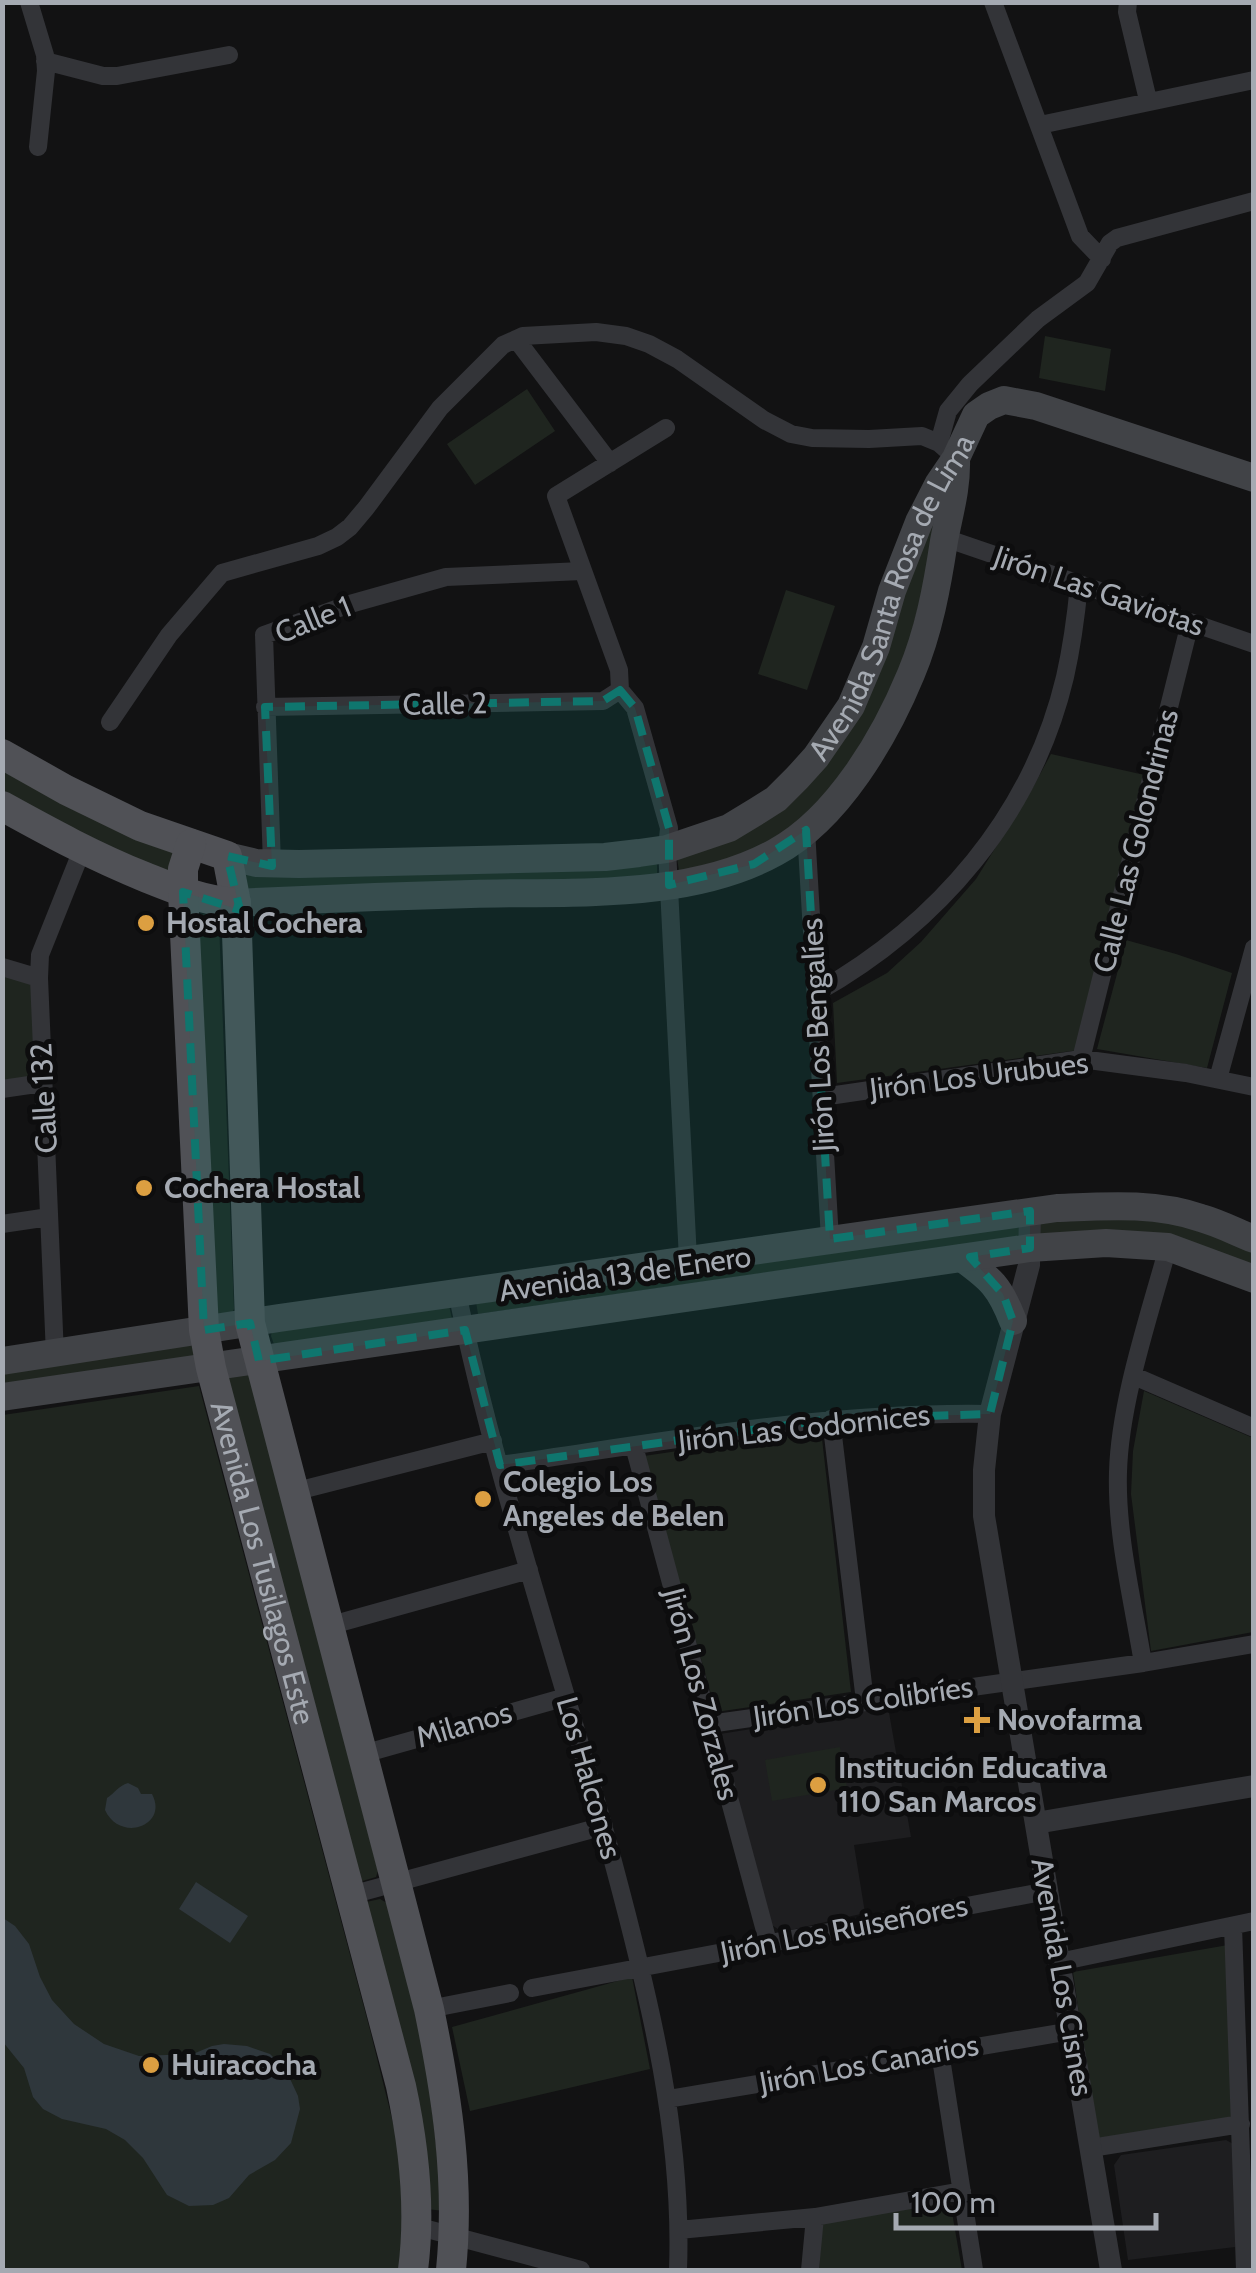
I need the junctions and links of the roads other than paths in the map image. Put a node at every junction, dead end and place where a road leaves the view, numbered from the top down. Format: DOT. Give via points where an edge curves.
graph roads {
  1 [pos="28,2"];
  2 [pos="994,2"];
  3 [pos="1128,2"];
  4 [pos="230,55"];
  5 [pos="45,62"];
  6 [pos="1254,80"];
  7 [pos="1148,100"];
  8 [pos="1040,125"];
  9 [pos="38,148"];
  10 [pos="1254,201"];
  11 [pos="1102,259"];
  12 [pos="516,339"];
  13 [pos="666,428"];
  14 [pos="947,450"];
  15 [pos="610,463"];
  16 [pos="1254,478"];
  17 [pos="945,538"];
  18 [pos="582,570"];
  19 [pos="1079,586"];
  20 [pos="1190,623"];
  21 [pos="1254,644"];
  22 [pos="620,690"];
  23 [pos="265,707"];
  24 [pos="110,722"];
  25 [pos="2,754"];
  26 [pos="2,806"];
  27 [pos="806,830"];
  28 [pos="191,844"];
  29 [pos="82,850"];
  30 [pos="667,850"];
  31 [pos="227,856"];
  32 [pos="272,864"];
  33 [pos="669,885"];
  34 [pos="183,892"];
  35 [pos="236,903"];
  36 [pos="1254,948"];
  37 [pos="2,966"];
  38 [pos="39,978"];
  39 [pos="816,993"];
  40 [pos="1081,1059"];
  41 [pos="1218,1079"];
  42 [pos="43,1083"];
  43 [pos="1254,1087"];
  44 [pos="2,1089"];
  45 [pos="822,1097"];
  46 [pos="1030,1211"];
  47 [pos="49,1216"];
  48 [pos="2,1224"];
  49 [pos="830,1239"];
  50 [pos="1254,1239"];
  51 [pos="687,1247"];
  52 [pos="1030,1248"];
  53 [pos="1168,1248"];
  54 [pos="962,1258"];
  55 [pos="1254,1278"];
  56 [pos="457,1292"];
  57 [pos="1014,1321"];
  58 [pos="250,1323"];
  59 [pos="204,1330"];
  60 [pos="465,1330"];
  61 [pos="54,1354"];
  62 [pos="258,1361"];
  63 [pos="2,1362"];
  64 [pos="211,1368"];
  65 [pos="1134,1376"];
  66 [pos="2,1397"];
  67 [pos="990,1414"];
  68 [pos="831,1419"];
  69 [pos="1254,1428"];
  70 [pos="492,1440"];
  71 [pos="634,1446"];
  72 [pos="500,1465"];
  73 [pos="293,1492"];
  74 [pos="529,1570"];
  75 [pos="328,1626"];
  76 [pos="1254,1644"];
  77 [pos="1143,1663"];
  78 [pos="1012,1682"];
  79 [pos="566,1697"];
  80 [pos="865,1701"];
  81 [pos="709,1724"];
  82 [pos="362,1754"];
  83 [pos="1254,1786"];
  84 [pos="1036,1823"];
  85 [pos="604,1826"];
  86 [pos="395,1882"];
  87 [pos="1047,1891"];
  88 [pos="351,1896"];
  89 [pos="1254,1921"];
  90 [pos="1233,1926"];
  91 [pos="768,1942"];
  92 [pos="1059,1962"];
  93 [pos="642,1968"];
  94 [pos="532,1988"];
  95 [pos="510,1993"];
  96 [pos="429,2009"];
  97 [pos="1071,2030"];
  98 [pos="940,2052"];
  99 [pos="668,2099"];
  100 [pos="1241,2124"];
  101 [pos="1090,2148"];
  102 [pos="962,2191"];
  103 [pos="815,2217"];
  104 [pos="416,2226"];
  105 [pos="680,2230"];
  106 [pos="454,2235"];
  107 [pos="414,2268"];
  108 [pos="450,2270"];
  109 [pos="580,2270"];
  110 [pos="678,2270"];
  111 [pos="810,2270"];
  112 [pos="974,2270"];
  113 [pos="1111,2270"];
  114 [pos="1245,2270"];
  1 -- 5 [label="street"];
  2 -- 8 [label="street"];
  3 -- 7 [label="street"];
  4 -- 5 [label="street" via="116,76"];
  5 -- 9 [label="street"];
  6 -- 7 [label="street"];
  7 -- 8 [label="street"];
  8 -- 11 [label="street" via="1080,236"];
  10 -- 11 [label="street" via="1117,238"];
  11 -- 14 [label="street" via="1088,283 1038,319 948,411"];
  12 -- 14 [label="street" via="566,332 626,336 678,359 791,434 922,436"];
  12 -- 15 [label="street"];
  12 -- 24 [label="street" via="440,408 350,527 318,546 222,573"];
  13 -- 15 [label="street"];
  14 -- 16 [label="main road" via="976,415 1004,400"];
  14 -- 17 [label="main road, Avenida Santa Rosa de Lima" via="954,494"];
  14 -- 30 [label="main road, Avenida Santa Rosa de Lima" via="864,678 816,757 757,812"];
  15 -- 18 [label="street" via="556,496"];
  17 -- 19 [label="street, Jirón Las Gaviotas"];
  17 -- 27 [label="main road, Avenida Santa Rosa de Lima" via="928,628 894,714 832,805"];
  18 -- 22 [label="street" via="619,670"];
  18 -- 23 [label="street, Calle 1" via="446,577 264,636"];
  19 -- 20 [label="street, Jirón Las Gaviotas"];
  19 -- 39 [label="street" via="1065,680 1005,818 975,861 912,927"];
  20 -- 21 [label="street, Jirón Las Gaviotas"];
  20 -- 40 [label="street, Calle Las Golondrinas"];
  22 -- 23 [label="street, Calle 2" via="603,701"];
  22 -- 30 [label="street" via="636,708 669,828"];
  23 -- 32 [label="street, Calle 1"];
  25 -- 28 [label="main road, Avenida Santa Rosa de Lima" via="140,826"];
  26 -- 29 [label="main road, Avenida Santa Rosa de Lima"];
  27 -- 33 [label="main road, Avenida Santa Rosa de Lima" via="754,864"];
  27 -- 39 [label="street, Jirón Los Bengalíes"];
  28 -- 31 [label="main road, Avenida Santa Rosa de Lima"];
  28 -- 34 [label="main road, Avenida Los Tusilagos Este"];
  29 -- 34 [label="main road, Avenida Santa Rosa de Lima"];
  29 -- 38 [label="street, Calle 132" via="40,955"];
  30 -- 32 [label="main road, Avenida Santa Rosa de Lima"];
  30 -- 33 [label="street"];
  31 -- 32 [label="main road, Avenida Santa Rosa de Lima"];
  31 -- 35 [label="main road, Avenida Los Tusilagos Este"];
  33 -- 35 [label="main road, Avenida Santa Rosa de Lima"];
  33 -- 51 [label="street"];
  34 -- 35 [label="main road, Avenida Santa Rosa de Lima"];
  34 -- 59 [label="main road, Avenida Los Tusilagos Este"];
  35 -- 58 [label="main road, Avenida Los Tusilagos Este"];
  36 -- 41 [label="street"];
  37 -- 38 [label="street"];
  38 -- 42 [label="street, Calle 132"];
  39 -- 45 [label="street, Jirón Los Bengalíes"];
  40 -- 41 [label="street, Jirón Los Urubues"];
  40 -- 45 [label="street, Jirón Los Urubues"];
  41 -- 43 [label="street, Jirón Los Urubues"];
  42 -- 44 [label="street"];
  42 -- 47 [label="street, Calle 132"];
  45 -- 49 [label="street, Jirón Los Bengalíes"];
  46 -- 49 [label="main road, Avenida 13 de Enero"];
  46 -- 50 [label="main road, Avenida 13 de Enero" via="1158,1208"];
  46 -- 52 [label="street, Avenida Los Cisnes"];
  47 -- 48 [label="street"];
  47 -- 61 [label="street, Calle 132"];
  49 -- 51 [label="main road, Avenida 13 de Enero"];
  51 -- 56 [label="main road, Avenida 13 de Enero"];
  52 -- 53 [label="main road, Avenida 13 de Enero"];
  52 -- 54 [label="main road, Avenida 13 de Enero"];
  52 -- 57 [label="street, Avenida Los Cisnes"];
  53 -- 55 [label="main road, Avenida 13 de Enero"];
  53 -- 65 [label="street"];
  54 -- 57 [label="main road" via="1003,1294"];
  54 -- 60 [label="main road, Avenida 13 de Enero"];
  56 -- 58 [label="main road, Avenida 13 de Enero"];
  56 -- 60 [label="street, Los Halcones"];
  57 -- 67 [label="street, Avenida Los Cisnes"];
  58 -- 59 [label="main road, Avenida 13 de Enero"];
  58 -- 62 [label="main road, Avenida Los Tusilagos Este"];
  59 -- 61 [label="main road, Avenida 13 de Enero"];
  59 -- 64 [label="main road, Avenida Los Tusilagos Este"];
  60 -- 62 [label="main road, Avenida 13 de Enero"];
  60 -- 70 [label="street, Los Halcones"];
  61 -- 63 [label="main road, Avenida 13 de Enero"];
  62 -- 64 [label="main road, Avenida 13 de Enero"];
  62 -- 73 [label="main road, Avenida Los Tusilagos Este"];
  64 -- 66 [label="main road, Avenida 13 de Enero"];
  64 -- 88 [label="main road, Avenida Los Tusilagos Este"];
  65 -- 69 [label="street"];
  65 -- 77 [label="street" via="1118,1472"];
  67 -- 68 [label="street, Jirón Las Codornices"];
  67 -- 78 [label="street, Avenida Los Cisnes" via="984,1516"];
  68 -- 71 [label="street, Jirón Las Codornices"];
  68 -- 80 [label="street"];
  70 -- 72 [label="street, Los Halcones"];
  70 -- 73 [label="street"];
  71 -- 72 [label="street, Jirón Las Codornices"];
  71 -- 81 [label="street, Jirón Los Zorzales"];
  72 -- 74 [label="street, Los Halcones"];
  73 -- 75 [label="main road, Avenida Los Tusilagos Este"];
  74 -- 75 [label="street"];
  74 -- 79 [label="street, Los Halcones"];
  75 -- 82 [label="main road, Avenida Los Tusilagos Este"];
  76 -- 77 [label="street, Jirón Los Colibríes"];
  77 -- 78 [label="street, Jirón Los Colibríes"];
  78 -- 80 [label="street, Jirón Los Colibríes"];
  78 -- 84 [label="street, Avenida Los Cisnes"];
  79 -- 82 [label="street, Milanos"];
  79 -- 85 [label="street, Los Halcones"];
  80 -- 81 [label="street, Jirón Los Colibríes"];
  81 -- 91 [label="street, Jirón Los Zorzales"];
  82 -- 86 [label="main road, Avenida Los Tusilagos Este"];
  83 -- 84 [label="street"];
  84 -- 87 [label="street, Avenida Los Cisnes"];
  85 -- 86 [label="street"];
  85 -- 93 [label="street, Los Halcones"];
  86 -- 88 [label="street"];
  86 -- 96 [label="main road, Avenida Los Tusilagos Este"];
  87 -- 91 [label="street, Jirón Los Ruiseñores"];
  87 -- 92 [label="street, Avenida Los Cisnes"];
  88 -- 104 [label="main road, Avenida Los Tusilagos Este" via="411,2133"];
  89 -- 90 [label="street"];
  90 -- 92 [label="street"];
  90 -- 100 [label="street"];
  91 -- 93 [label="street, Jirón Los Ruiseñores"];
  92 -- 97 [label="street, Avenida Los Cisnes"];
  93 -- 94 [label="street, Jirón Los Ruiseñores"];
  93 -- 99 [label="street, Los Halcones"];
  95 -- 96 [label="street"];
  96 -- 106 [label="main road, Avenida Los Tusilagos Este" via="453,2150"];
  97 -- 98 [label="street, Jirón Los Canarios"];
  97 -- 101 [label="street, Avenida Los Cisnes"];
  98 -- 99 [label="street, Jirón Los Canarios"];
  98 -- 102 [label="street"];
  99 -- 105 [label="street, Los Halcones"];
  100 -- 101 [label="street"];
  100 -- 114 [label="street"];
  101 -- 113 [label="street, Avenida Los Cisnes"];
  102 -- 103 [label="street"];
  102 -- 112 [label="street"];
  103 -- 105 [label="street"];
  103 -- 111 [label="street"];
  104 -- 106 [label="street"];
  104 -- 107 [label="main road, Avenida Los Tusilagos Este"];
  105 -- 110 [label="street, Los Halcones"];
  106 -- 108 [label="main road, Avenida Los Tusilagos Este"];
  106 -- 109 [label="street"];
}
